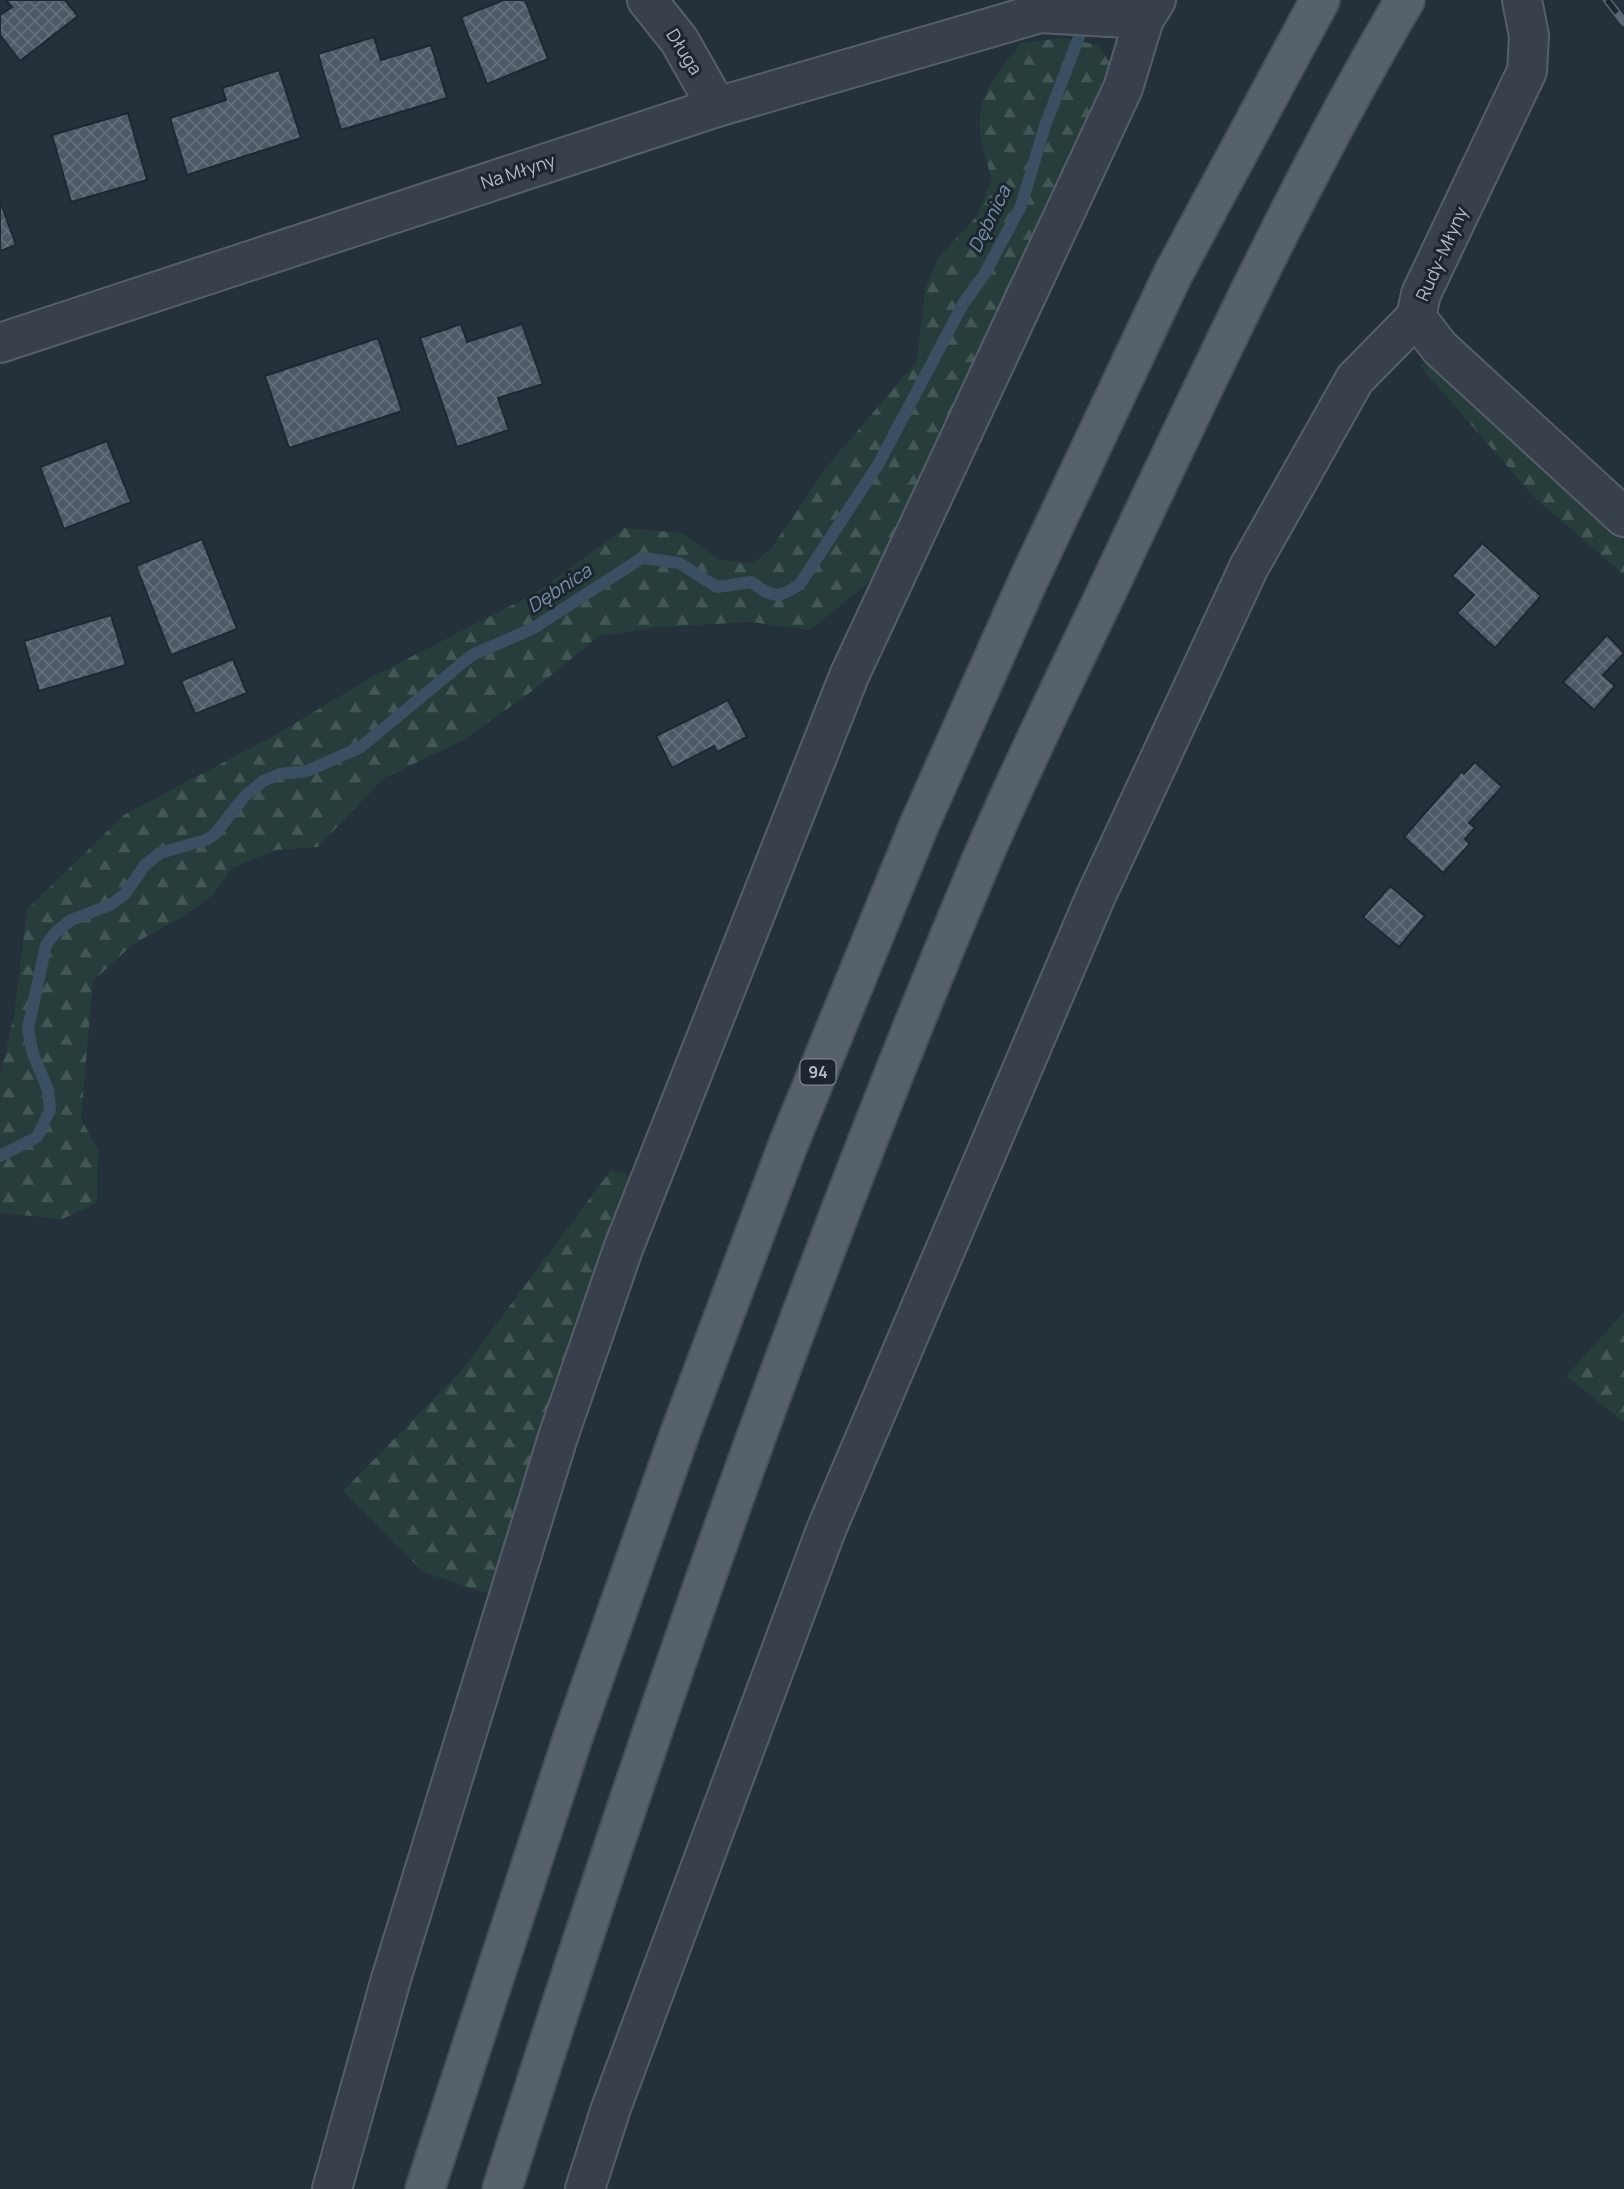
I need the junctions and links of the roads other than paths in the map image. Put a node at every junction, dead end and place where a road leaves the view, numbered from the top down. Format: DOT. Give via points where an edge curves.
graph roads {
  1 [pos="647,0"];
  2 [pos="1320,0"];
  3 [pos="1522,0"];
  4 [pos="1042,6"];
  5 [pos="1401,6"];
  6 [pos="1150,10"];
  7 [pos="717,107"];
  8 [pos="1416,317"];
  9 [pos="0,343"];
  10 [pos="1624,517"];
  11 [pos="332,2189"];
  12 [pos="425,2189"];
  13 [pos="502,2189"];
  14 [pos="585,2189"];
  1 -- 7 [label="street, Długa" via="678,40"];
  2 -- 12 [label="main road, 94" via="1173,274 1028,581 920,823 788,1145 573,1737"];
  3 -- 8 [label="street, Rudy-Młyny" via="1529,36 1527,71 1421,294"];
  4 -- 6 [label="street"];
  4 -- 7 [label="street, Na Młyny"];
  5 -- 13 [label="main road" via="1240,310 972,884 859,1158 645,1754"];
  6 -- 11 [label="street" via="1123,88 849,676 623,1249 558,1437 391,1979"];
  7 -- 9 [label="street, Na Młyny"];
  8 -- 10 [label="street, Rudy-Młyny" via="1440,348"];
  8 -- 14 [label="street" via="1354,379 1249,567 1095,898 826,1530"];
}
